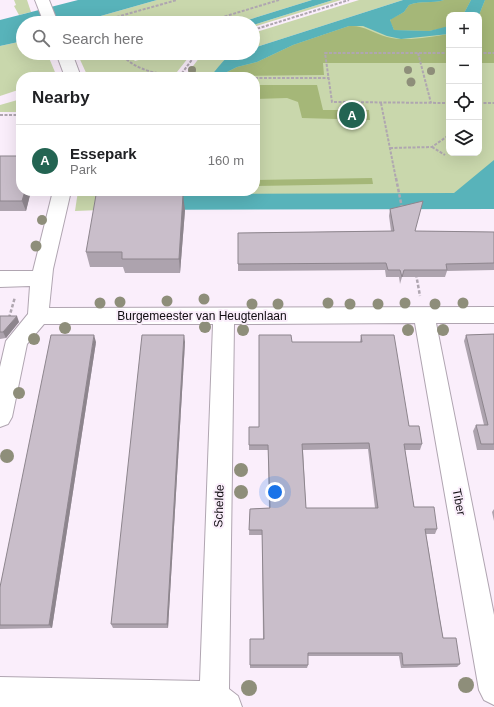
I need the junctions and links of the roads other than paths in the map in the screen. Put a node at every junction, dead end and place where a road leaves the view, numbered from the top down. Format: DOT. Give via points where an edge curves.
graph roads {
  1 [pos="42,0"];
  2 [pos="48,16"];
  3 [pos="67,60"];
  4 [pos="71,72"];
  5 [pos="61,196"];
  6 [pos="42,278"];
  7 [pos="0,279"];
  8 [pos="424,315"];
  9 [pos="494,315"];
  10 [pos="38,316"];
  11 [pos="224,317"];
  12 [pos="0,418"];
  13 [pos="494,690"];
  14 [pos="0,692"];
  15 [pos="59,701"];
  16 [pos="220,701"];
  1 -- 2 [label="street"];
  3 -- 4 [label="street"];
  5 -- 6 [label="street"];
  6 -- 7 [label="street"];
  6 -- 10 [label="street"];
  8 -- 9 [label="street, Burgemeester van Heugtenlaan"];
  8 -- 11 [label="street, Burgemeester van Heugtenlaan"];
  8 -- 13 [label="street, Tiber"];
  10 -- 11 [label="street, Burgemeester van Heugtenlaan"];
  10 -- 12 [label="street" via="17,341"];
  11 -- 16 [label="street, Schelde"];
  14 -- 15 [label="street, Schelde"];
  15 -- 16 [label="street, Schelde"];
}
